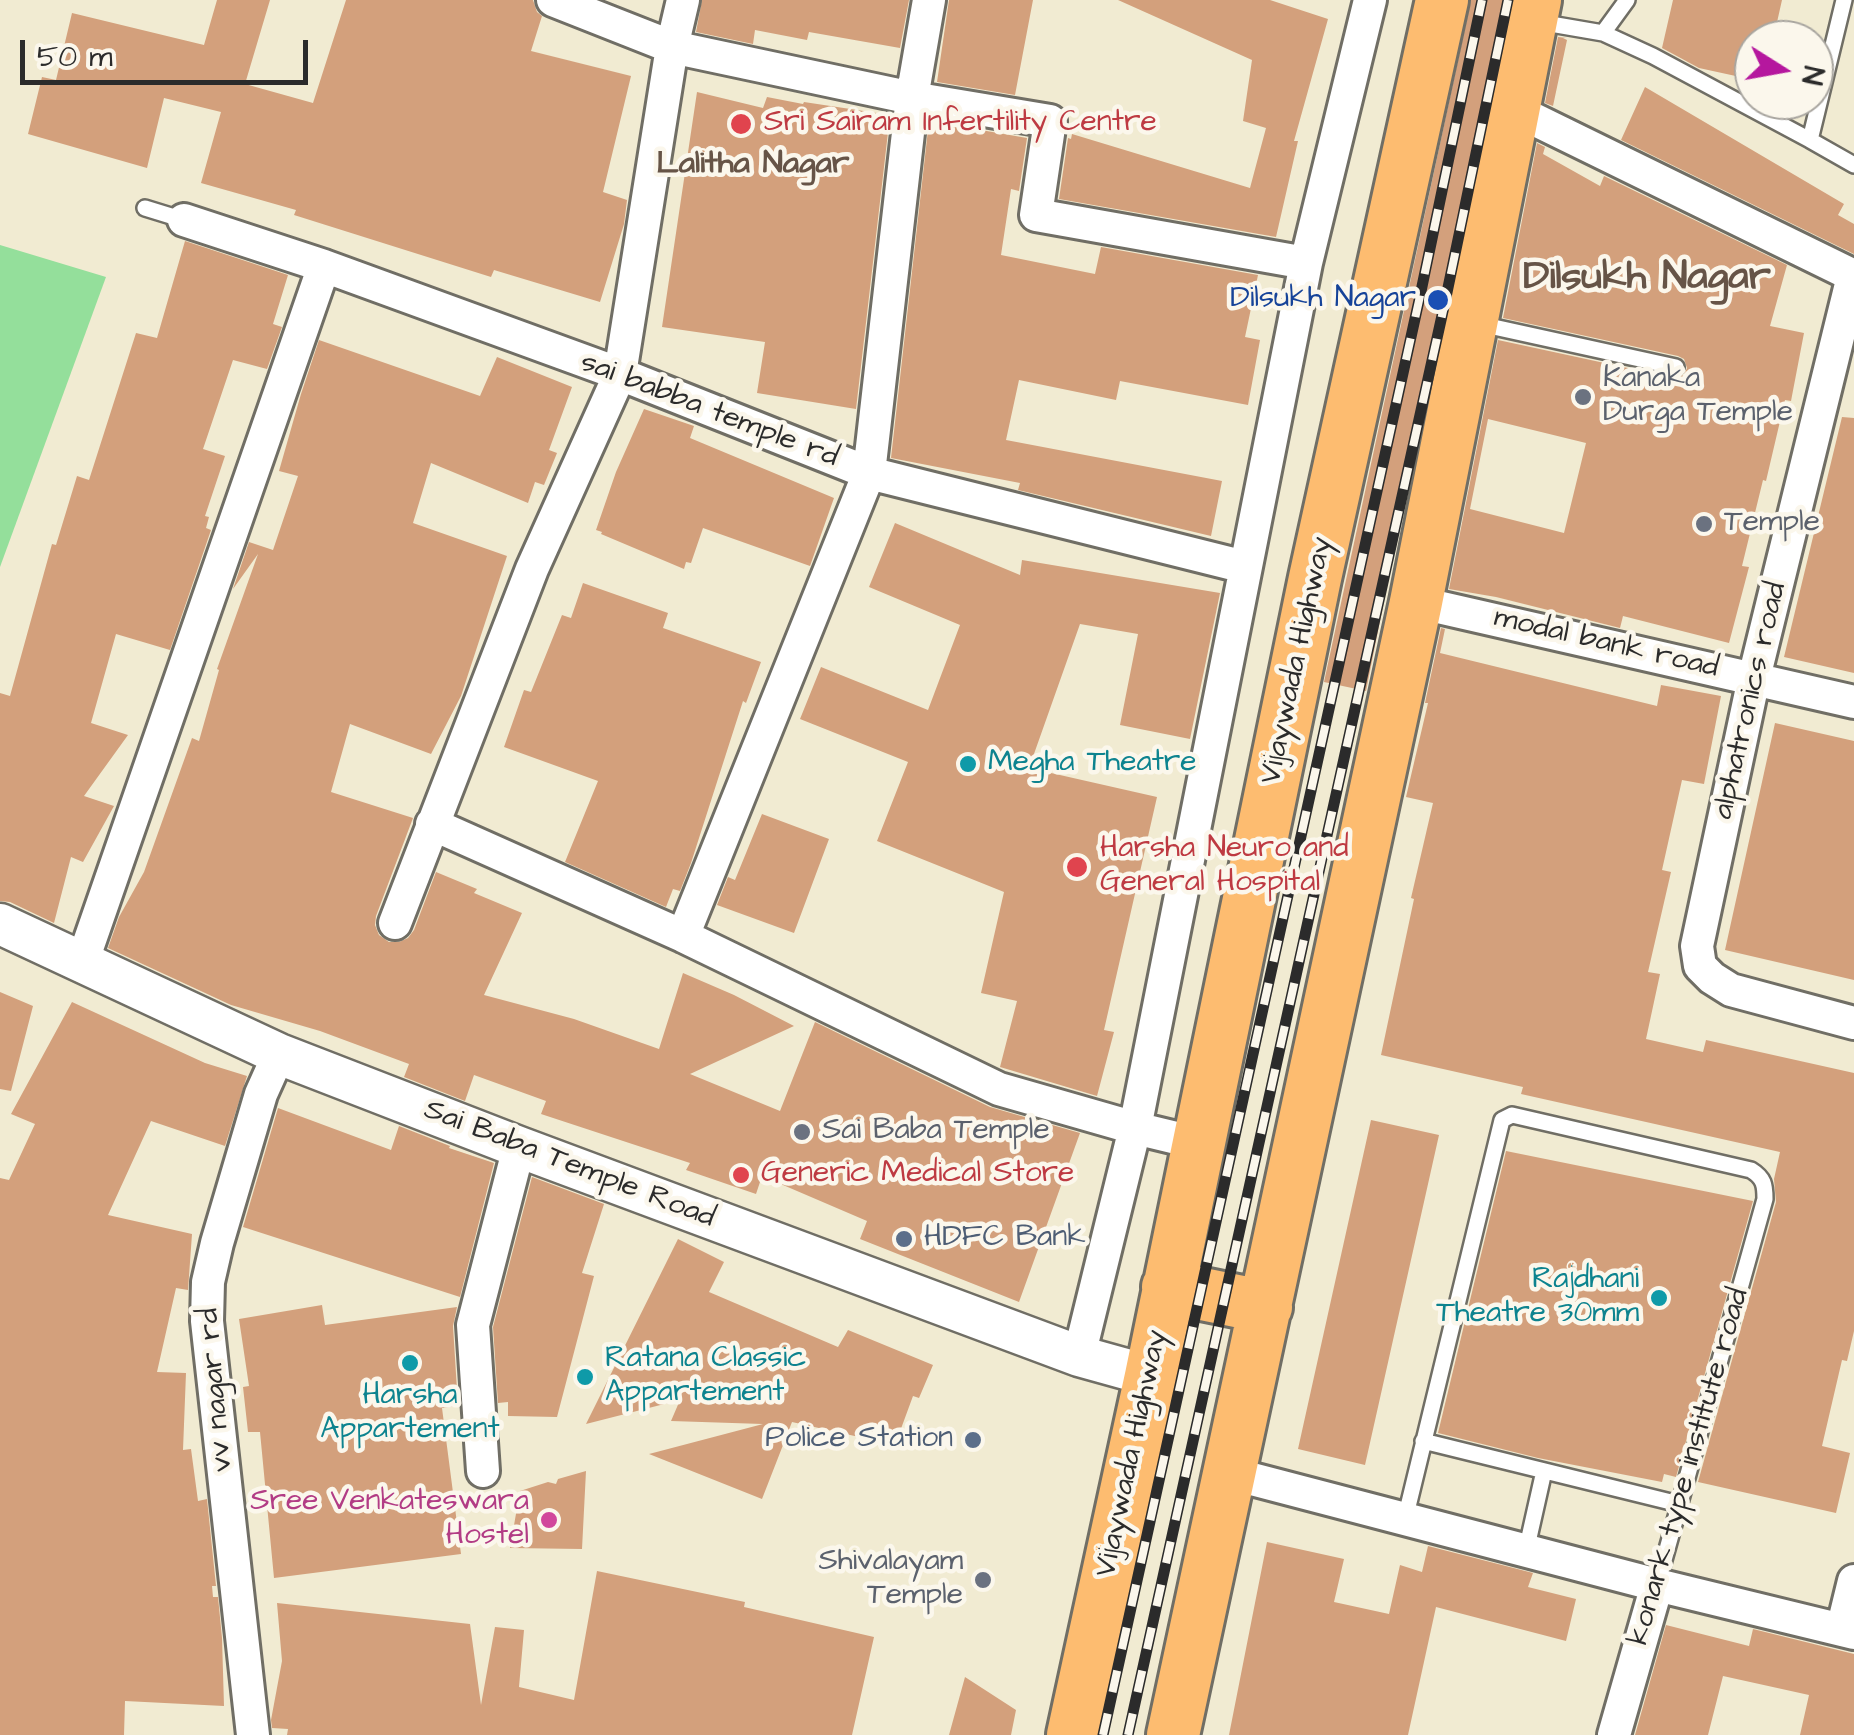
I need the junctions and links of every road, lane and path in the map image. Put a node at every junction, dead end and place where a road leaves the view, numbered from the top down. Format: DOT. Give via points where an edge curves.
graph roads {
  1 [pos="552,0"];
  2 [pos="683,0"];
  3 [pos="929,0"];
  4 [pos="1442,0"];
  5 [pos="1627,0"];
  6 [pos="1844,0"];
  7 [pos="1362,3"];
  8 [pos="1534,10"];
  9 [pos="1603,33"];
  10 [pos="672,47"];
  11 [pos="912,98"];
  12 [pos="1513,109"];
  13 [pos="1810,140"];
  14 [pos="1854,165"];
  15 [pos="145,208"];
  16 [pos="184,220"];
  17 [pos="1306,263"];
  18 [pos="324,266"];
  19 [pos="1854,276"];
  20 [pos="1471,322"];
  21 [pos="1676,367"];
  22 [pos="620,374"];
  23 [pos="869,473"];
  24 [pos="1245,567"];
  25 [pos="1416,602"];
  26 [pos="1754,678"];
  27 [pos="1854,702"];
  28 [pos="432,824"];
  29 [pos="395,922"];
  30 [pos="0,924"];
  31 [pos="682,936"];
  32 [pos="82,963"];
  33 [pos="1854,1023"];
  34 [pos="279,1054"];
  35 [pos="1135,1128"];
  36 [pos="1197,1143"];
  37 [pos="519,1147"];
  38 [pos="1168,1287"];
  39 [pos="1266,1306"];
  40 [pos="1078,1356"];
  41 [pos="1151,1376"];
  42 [pos="1424,1441"];
  43 [pos="1544,1470"];
  44 [pos="483,1472"];
  45 [pos="1228,1474"];
  46 [pos="1679,1504"];
  47 [pos="1405,1519"];
  48 [pos="1526,1550"];
  49 [pos="1854,1581"];
  50 [pos="1657,1585"];
  51 [pos="1848,1632"];
  52 [pos="253,1735"];
  53 [pos="1074,1735"];
  54 [pos="1173,1735"];
  55 [pos="1614,1735"];
  1 -- 10 [label="street"];
  2 -- 10 [label="street"];
  3 -- 11 [label="street"];
  4 -- 36 [label="highway, Vijaywada Highway"];
  5 -- 9 [label="lane"];
  6 -- 13 [label="lane"];
  7 -- 17 [label="street"];
  8 -- 9 [label="lane"];
  8 -- 12 [label="highway"];
  9 -- 13 [label="lane"];
  10 -- 11 [label="street"];
  10 -- 22 [label="street"];
  11 -- 17 [label="street" via="1050,122 1036,215"];
  11 -- 23 [label="street"];
  12 -- 19 [label="street"];
  12 -- 20 [label="highway"];
  13 -- 14 [label="lane"];
  15 -- 16 [label="lane"];
  16 -- 18 [label="street, sai babba temple rd"];
  17 -- 24 [label="street"];
  18 -- 22 [label="street, sai babba temple rd"];
  18 -- 32 [label="street"];
  19 -- 26 [label="street, alphatronics road"];
  20 -- 21 [label="lane"];
  20 -- 25 [label="highway"];
  22 -- 23 [label="street, sai babba temple rd"];
  22 -- 28 [label="street" via="532,569"];
  23 -- 24 [label="street, sai babba temple rd"];
  23 -- 31 [label="street"];
  24 -- 35 [label="street"];
  25 -- 26 [label="street, modal bank road"];
  25 -- 39 [label="highway"];
  26 -- 27 [label="street, modal bank road"];
  26 -- 33 [label="street, alphatronics road" via="1697,946 1700,966 1731,990"];
  28 -- 29 [label="street"];
  28 -- 31 [label="street"];
  30 -- 32 [label="street, Sai Baba Temple Road"];
  31 -- 35 [label="street" via="998,1089"];
  32 -- 34 [label="street, Sai Baba Temple Road"];
  34 -- 37 [label="street, Sai Baba Temple Road"];
  34 -- 52 [label="street, vv nagar rd" via="261,1094 208,1282"];
  35 -- 36 [label="street"];
  35 -- 40 [label="street"];
  36 -- 38 [label="highway, Vijaywada Highway"];
  37 -- 40 [label="street, Sai Baba Temple Road"];
  37 -- 44 [label="street" via="473,1325"];
  38 -- 39 [label="highway"];
  38 -- 41 [label="highway, Vijaywada Highway"];
  39 -- 45 [label="highway"];
  40 -- 41 [label="street, Sai Baba Temple Road"];
  41 -- 53 [label="highway, Vijaywada Highway"];
  42 -- 43 [label="lane"];
  42 -- 46 [label="lane, konark type institute road" via="1499,1126 1507,1116 1751,1170 1764,1184 1765,1199"];
  42 -- 47 [label="lane"];
  43 -- 46 [label="lane"];
  43 -- 48 [label="lane"];
  45 -- 47 [label="street"];
  45 -- 54 [label="highway"];
  46 -- 50 [label="lane, konark type institute road"];
  47 -- 48 [label="street"];
  48 -- 50 [label="street"];
  49 -- 51 [label="street"];
  50 -- 51 [label="street"];
  50 -- 55 [label="street, konark type institute road"];
}
